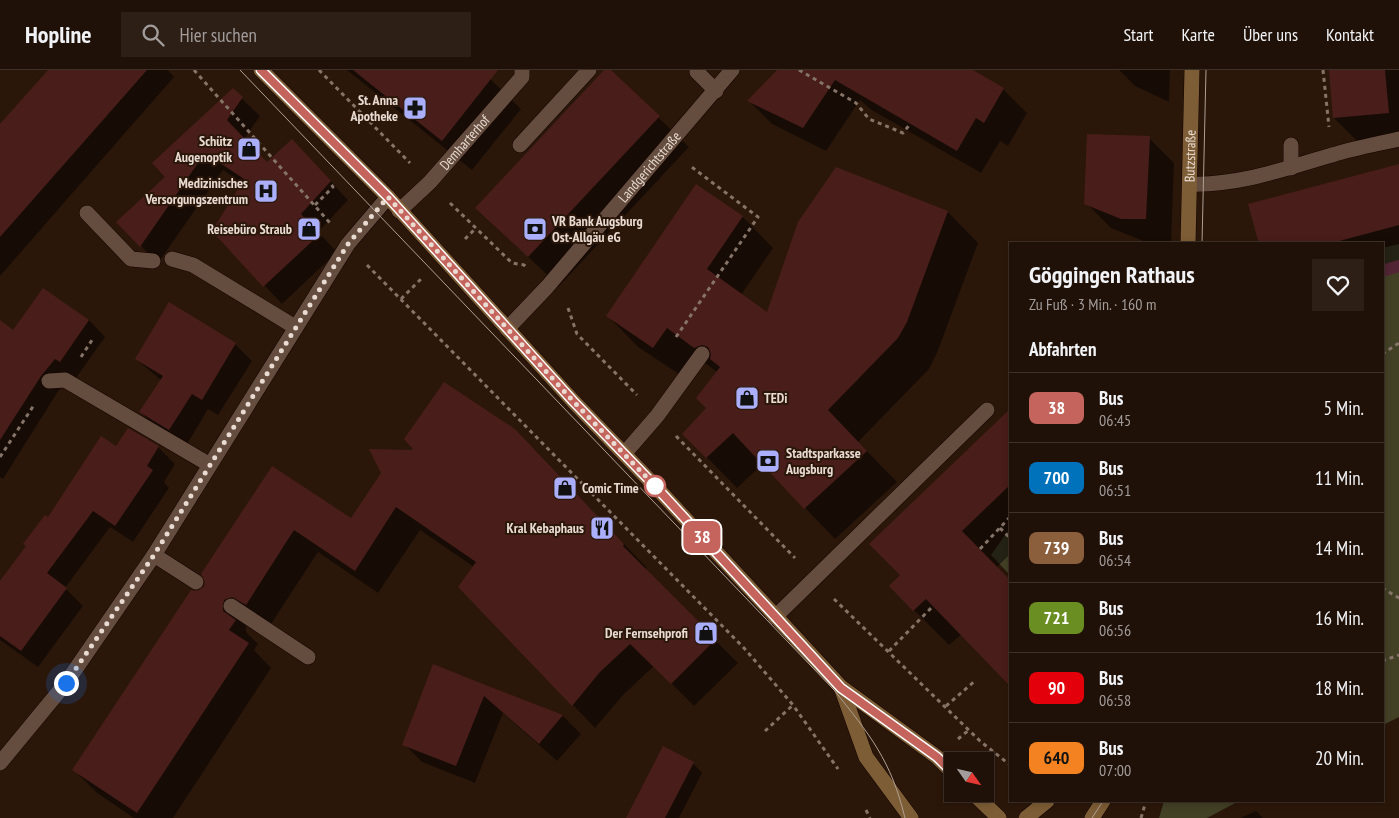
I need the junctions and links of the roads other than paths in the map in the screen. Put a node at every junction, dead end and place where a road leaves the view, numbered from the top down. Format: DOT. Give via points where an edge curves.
graph roads {
  1 [pos="261,70"];
  2 [pos="522,70"];
  3 [pos="589,70"];
  4 [pos="732,70"];
  5 [pos="1192,70"];
  6 [pos="697,72"];
  7 [pos="716,91"];
  8 [pos="1399,139"];
  9 [pos="520,145"];
  10 [pos="1291,145"];
  11 [pos="1291,168"];
  12 [pos="1190,184"];
  13 [pos="388,197"];
  14 [pos="399,210"];
  15 [pos="87,213"];
  16 [pos="1188,242"];
  17 [pos="172,259"];
  18 [pos="153,261"];
  19 [pos="295,327"];
  20 [pos="507,329"];
  21 [pos="702,354"];
  22 [pos="50,381"];
  23 [pos="987,410"];
  24 [pos="624,454"];
  25 [pos="210,465"];
  26 [pos="154,555"];
  27 [pos="196,582"];
  28 [pos="231,606"];
  29 [pos="775,616"];
  30 [pos="308,657"];
  31 [pos="841,688"];
  32 [pos="0,763"];
  33 [pos="944,764"];
  34 [pos="982,802"];
  35 [pos="1046,802"];
  36 [pos="1102,802"];
  37 [pos="910,818"];
  38 [pos="999,818"];
  39 [pos="1026,818"];
  40 [pos="1092,818"];
  1 -- 13 [label="street"];
  2 -- 14 [label="street, Demharterhof" via="522,77 430,182"];
  3 -- 9 [label="street"];
  4 -- 7 [label="street, Landgerichtstraße"];
  5 -- 12 [label="street, Butzstraße"];
  6 -- 7 [label="street"];
  7 -- 20 [label="street, Landgerichtstraße"];
  8 -- 11 [label="street"];
  10 -- 11 [label="street"];
  11 -- 12 [label="street" via="1218,184"];
  12 -- 16 [label="street, Butzstraße"];
  13 -- 14 [label="street"];
  13 -- 19 [label="street" via="348,244"];
  14 -- 20 [label="street"];
  15 -- 18 [label="street" via="131,259"];
  17 -- 19 [label="street" via="192,265"];
  19 -- 25 [label="street"];
  20 -- 24 [label="street"];
  21 -- 24 [label="street" via="657,416"];
  22 -- 25 [label="street" via="64,380"];
  23 -- 29 [label="street"];
  24 -- 29 [label="street"];
  25 -- 26 [label="street"];
  26 -- 27 [label="street"];
  26 -- 32 [label="street" via="66,683"];
  28 -- 30 [label="street"];
  29 -- 31 [label="street"];
  31 -- 33 [label="street"];
  31 -- 37 [label="street" via="866,757"];
  34 -- 38 [label="street"];
  35 -- 39 [label="street"];
  36 -- 40 [label="street"];
}
